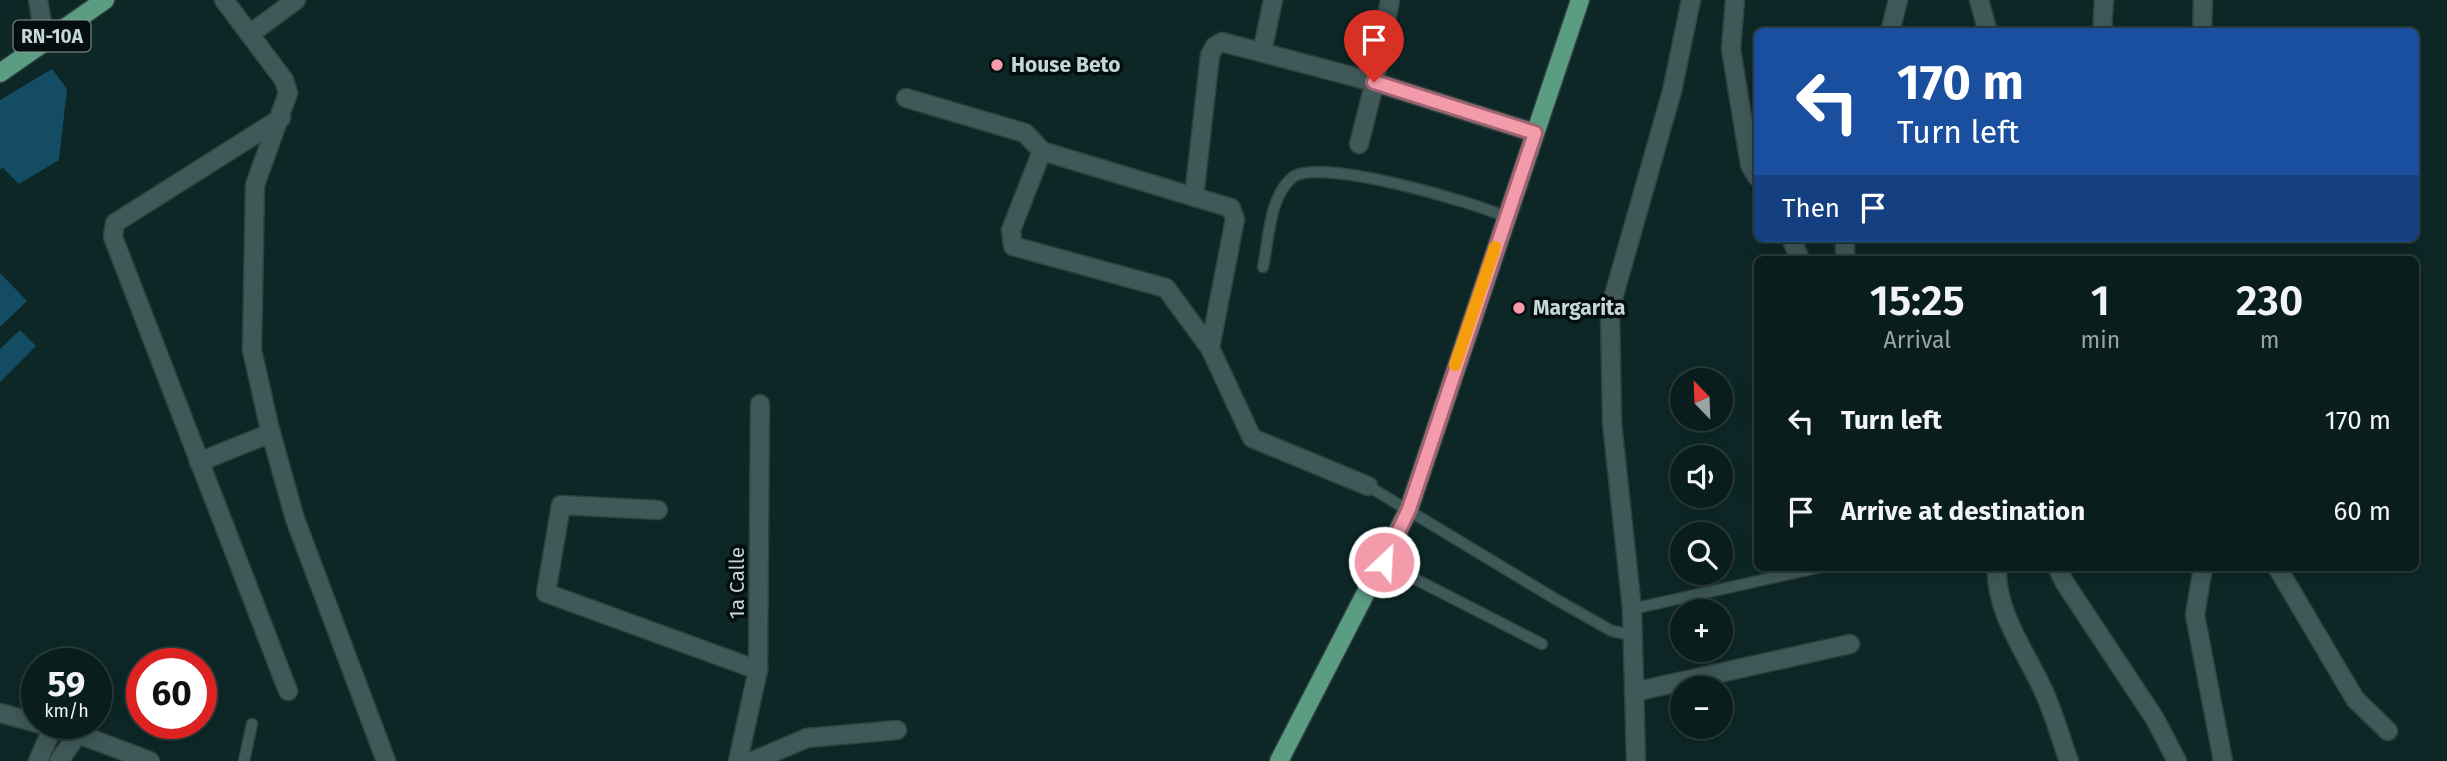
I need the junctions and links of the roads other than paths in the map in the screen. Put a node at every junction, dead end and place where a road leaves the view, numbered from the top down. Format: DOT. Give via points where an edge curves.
graph roads {
  1 [pos="37,0"];
  2 [pos="105,0"];
  3 [pos="224,0"];
  4 [pos="296,0"];
  5 [pos="1273,0"];
  6 [pos="1390,0"];
  7 [pos="1580,0"];
  8 [pos="1691,0"];
  9 [pos="1735,0"];
  10 [pos="1898,0"];
  11 [pos="1979,0"];
  12 [pos="2104,0"];
  13 [pos="2203,0"];
  14 [pos="1891,28"];
  15 [pos="1987,28"];
  16 [pos="2102,28"];
  17 [pos="2202,28"];
  18 [pos="250,34"];
  19 [pos="46,41"];
  20 [pos="1262,52"];
  21 [pos="0,73"];
  22 [pos="1374,82"];
  23 [pos="906,98"];
  24 [pos="281,118"];
  25 [pos="1535,133"];
  26 [pos="1359,144"];
  27 [pos="1042,151"];
  28 [pos="1754,172"];
  29 [pos="1194,197"];
  30 [pos="1506,217"];
  31 [pos="1263,267"];
  32 [pos="1210,348"];
  33 [pos="760,404"];
  34 [pos="271,433"];
  35 [pos="199,462"];
  36 [pos="1368,486"];
  37 [pos="1409,509"];
  38 [pos="658,510"];
  39 [pos="1384,563"];
  40 [pos="1803,571"];
  41 [pos="1997,571"];
  42 [pos="2059,571"];
  43 [pos="2202,571"];
  44 [pos="2279,571"];
  45 [pos="1632,608"];
  46 [pos="1633,635"];
  47 [pos="1542,644"];
  48 [pos="1850,644"];
  49 [pos="758,670"];
  50 [pos="288,691"];
  51 [pos="1634,692"];
  52 [pos="0,713"];
  53 [pos="21,719"];
  54 [pos="252,724"];
  55 [pos="897,730"];
  56 [pos="2388,731"];
  57 [pos="48,739"];
  58 [pos="74,739"];
  59 [pos="91,739"];
  60 [pos="38,761"];
  61 [pos="59,761"];
  62 [pos="150,761"];
  63 [pos="244,761"];
  64 [pos="386,761"];
  65 [pos="738,761"];
  66 [pos="753,761"];
  67 [pos="1279,761"];
  68 [pos="1636,761"];
  69 [pos="2069,761"];
  70 [pos="2177,761"];
  71 [pos="2223,761"];
  1 -- 19 [label="street"];
  2 -- 19 [label="main road, RN-10A"];
  3 -- 18 [label="street"];
  4 -- 18 [label="street"];
  5 -- 20 [label="street"];
  6 -- 22 [label="street"];
  7 -- 25 [label="main road"];
  8 -- 45 [label="street" via="1672,91 1610,309 1612,423"];
  9 -- 28 [label="street" via="1731,49"];
  10 -- 14 [label="street"];
  11 -- 15 [label="street"];
  12 -- 16 [label="street"];
  13 -- 17 [label="street"];
  18 -- 24 [label="street" via="284,80 288,93"];
  19 -- 21 [label="main road, RN-10A"];
  20 -- 22 [label="street"];
  20 -- 29 [label="street" via="1222,43 1214,46"];
  22 -- 25 [label="street"];
  22 -- 26 [label="street"];
  23 -- 27 [label="street" via="1025,133"];
  24 -- 34 [label="street" via="255,185 253,350"];
  24 -- 35 [label="street" via="115,223 113,229"];
  25 -- 30 [label="main road"];
  27 -- 29 [label="street"];
  27 -- 32 [label="street" via="1011,230 1013,246 1166,288"];
  29 -- 32 [label="street" via="1231,208 1234,213"];
  30 -- 31 [label="lane" via="1440,195 1314,171 1294,176 1277,197"];
  30 -- 37 [label="main road"];
  32 -- 36 [label="street" via="1252,438"];
  33 -- 49 [label="street, 1a Calle"];
  34 -- 35 [label="street"];
  34 -- 64 [label="street" via="295,519"];
  35 -- 50 [label="street"];
  36 -- 37 [label="lane"];
  37 -- 39 [label="main road"];
  37 -- 46 [label="lane" via="1612,631"];
  38 -- 49 [label="street" via="561,505 546,593"];
  39 -- 47 [label="lane"];
  39 -- 67 [label="main road"];
  40 -- 45 [label="lane"];
  41 -- 69 [label="street" via="2015,638 2045,693"];
  42 -- 70 [label="street"];
  43 -- 71 [label="street" via="2195,615"];
  44 -- 56 [label="street" via="2355,699"];
  45 -- 46 [label="street"];
  46 -- 51 [label="street"];
  48 -- 51 [label="street"];
  49 -- 65 [label="street, 1a Calle"];
  51 -- 68 [label="street"];
  52 -- 53 [label="street"];
  54 -- 63 [label="lane"];
  55 -- 66 [label="street" via="807,738"];
  57 -- 60 [label="street"];
  58 -- 61 [label="street"];
  59 -- 62 [label="street"];
}
